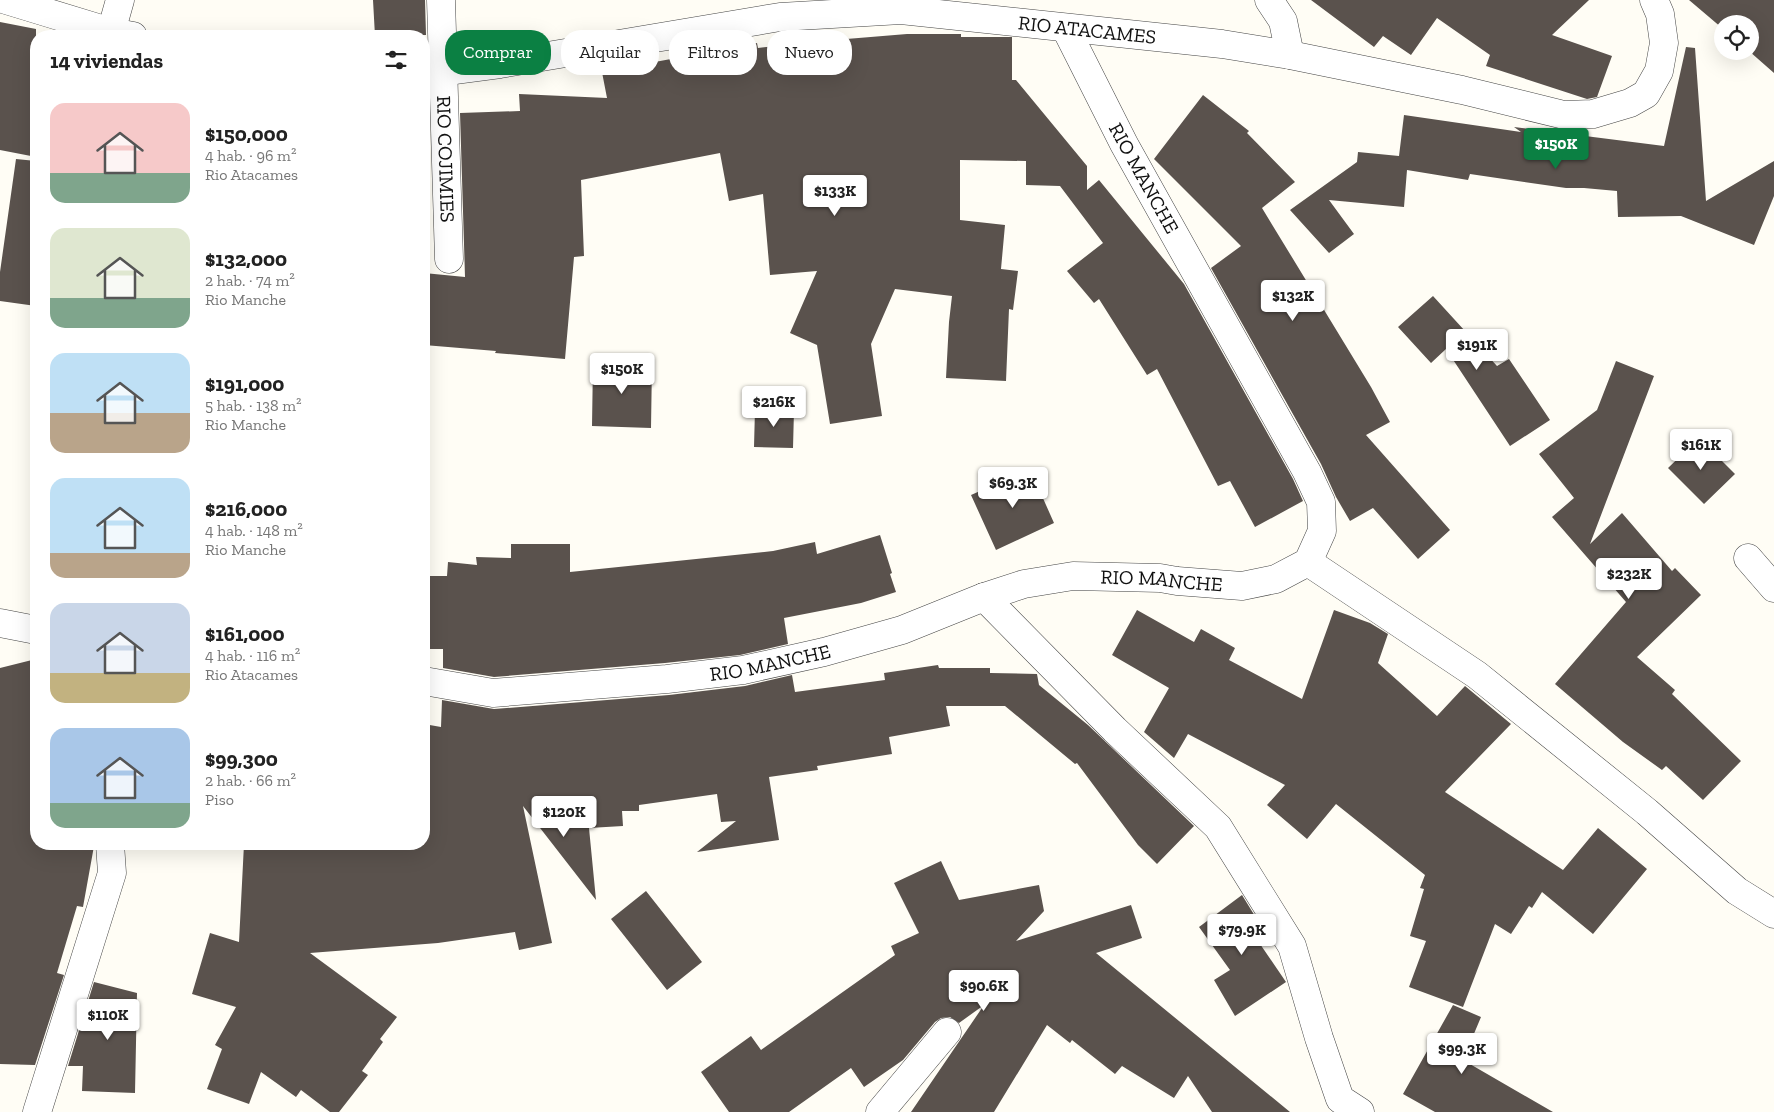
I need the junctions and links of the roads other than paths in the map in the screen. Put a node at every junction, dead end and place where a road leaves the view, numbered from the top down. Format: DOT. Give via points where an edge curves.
graph roads {
  1 [pos="6,0"];
  2 [pos="120,0"];
  3 [pos="441,0"];
  4 [pos="1269,0"];
  5 [pos="1654,0"];
  6 [pos="1066,29"];
  7 [pos="108,30"];
  8 [pos="122,30"];
  9 [pos="1290,56"];
  10 [pos="434,73"];
  11 [pos="449,258"];
  12 [pos="1748,558"];
  13 [pos="1308,562"];
  14 [pos="1774,588"];
  15 [pos="984,597"];
  16 [pos="0,623"];
  17 [pos="30,629"];
  18 [pos="430,682"];
  19 [pos="110,850"];
  20 [pos="1774,914"];
  21 [pos="947,1032"];
  22 [pos="1345,1108"];
  23 [pos="37,1112"];
  24 [pos="880,1112"];
  1 -- 7 [label="street"];
  2 -- 8 [label="street"];
  3 -- 10 [label="street, RIO COJIMIES"];
  4 -- 9 [label="street" via="1283,21"];
  5 -- 9 [label="street, RIO ATACAMES" via="1660,14 1664,43 1659,71 1646,94 1630,103 1593,114 1564,115 1462,90"];
  6 -- 9 [label="street, RIO ATACAMES" via="1222,44"];
  6 -- 10 [label="street, RIO ATACAMES" via="900,10 780,17"];
  6 -- 13 [label="street, RIO MANCHE" via="1124,144 1311,479 1321,502 1322,531"];
  10 -- 11 [label="street, RIO COJIMIES"];
  12 -- 14 [label="street"];
  13 -- 15 [label="street, RIO MANCHE" via="1276,579 1242,586 1160,578 1072,576 1024,584"];
  13 -- 20 [label="street" via="1477,675 1647,812 1737,891"];
  15 -- 18 [label="street, RIO MANCHE" via="902,630 743,670 493,693"];
  15 -- 22 [label="street" via="1115,730 1218,826 1292,946 1319,1038"];
  16 -- 17 [label="street"];
  19 -- 23 [label="street" via="112,873"];
  21 -- 24 [label="street"];
}
